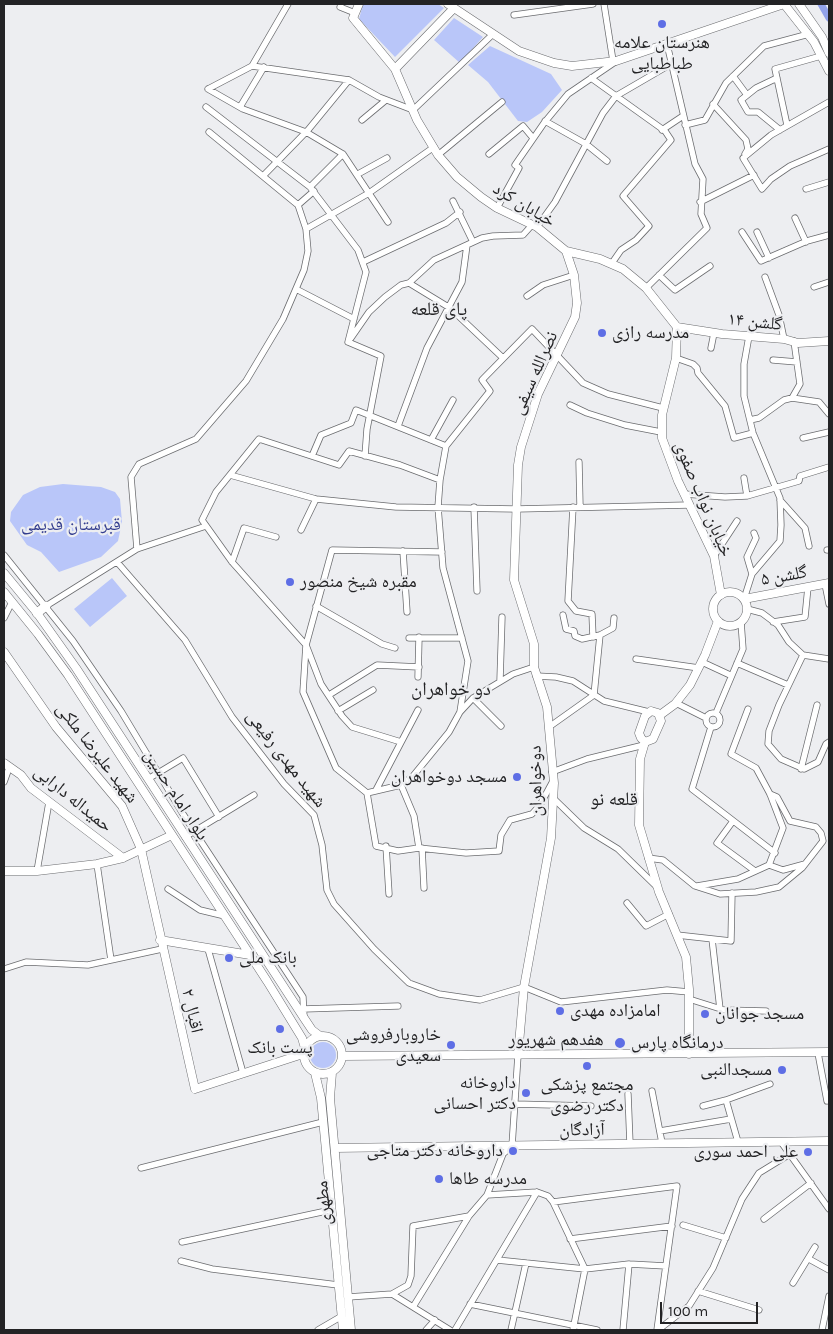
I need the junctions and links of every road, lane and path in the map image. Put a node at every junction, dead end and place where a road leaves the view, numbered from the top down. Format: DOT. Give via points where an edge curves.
graph roads {
  1 [pos="288,4"];
  2 [pos="341,4"];
  3 [pos="359,4"];
  4 [pos="593,4"];
  5 [pos="604,4"];
  6 [pos="784,4"];
  7 [pos="798,4"];
  8 [pos="451,6"];
  9 [pos="355,13"];
  10 [pos="514,15"];
  11 [pos="809,34"];
  12 [pos="492,35"];
  13 [pos="667,44"];
  14 [pos="829,53"];
  15 [pos="821,56"];
  16 [pos="615,61"];
  17 [pos="671,64"];
  18 [pos="252,66"];
  19 [pos="264,67"];
  20 [pos="394,69"];
  21 [pos="829,71"];
  22 [pos="733,76"];
  23 [pos="591,78"];
  24 [pos="777,78"];
  25 [pos="349,80"];
  26 [pos="747,95"];
  27 [pos="616,96"];
  28 [pos="386,100"];
  29 [pos="502,102"];
  30 [pos="829,102"];
  31 [pos="713,104"];
  32 [pos="206,107"];
  33 [pos="240,107"];
  34 [pos="413,110"];
  35 [pos="683,116"];
  36 [pos="362,120"];
  37 [pos="545,121"];
  38 [pos="685,125"];
  39 [pos="787,125"];
  40 [pos="662,130"];
  41 [pos="780,130"];
  42 [pos="209,132"];
  43 [pos="306,132"];
  44 [pos="533,138"];
  45 [pos="586,144"];
  46 [pos="434,147"];
  47 [pos="829,149"];
  48 [pos="343,154"];
  49 [pos="438,154"];
  50 [pos="489,154"];
  51 [pos="386,158"];
  52 [pos="743,158"];
  53 [pos="607,161"];
  54 [pos="277,162"];
  55 [pos="358,174"];
  56 [pos="754,175"];
  57 [pos="264,176"];
  58 [pos="829,182"];
  59 [pos="312,189"];
  60 [pos="806,190"];
  61 [pos="369,193"];
  62 [pos="453,201"];
  63 [pos="700,202"];
  64 [pos="298,205"];
  65 [pos="496,208"];
  66 [pos="460,212"];
  67 [pos="332,215"];
  68 [pos="795,218"];
  69 [pos="388,222"];
  70 [pos="534,226"];
  71 [pos="306,229"];
  72 [pos="742,232"];
  73 [pos="756,232"];
  74 [pos="829,235"];
  75 [pos="806,242"];
  76 [pos="470,243"];
  77 [pos="566,251"];
  78 [pos="769,258"];
  79 [pos="363,262"];
  80 [pos="612,263"];
  81 [pos="710,266"];
  82 [pos="574,274"];
  83 [pos="660,275"];
  84 [pos="766,277"];
  85 [pos="409,282"];
  86 [pos="829,282"];
  87 [pos="814,287"];
  88 [pos="646,288"];
  89 [pos="296,289"];
  90 [pos="527,296"];
  91 [pos="450,308"];
  92 [pos="354,319"];
  93 [pos="677,327"];
  94 [pos="714,333"];
  95 [pos="749,336"];
  96 [pos="784,339"];
  97 [pos="829,341"];
  98 [pos="348,342"];
  99 [pos="794,342"];
  100 [pos="711,348"];
  101 [pos="557,356"];
  102 [pos="503,358"];
  103 [pos="676,358"];
  104 [pos="773,360"];
  105 [pos="797,362"];
  106 [pos="792,398"];
  107 [pos="453,400"];
  108 [pos="570,405"];
  109 [pos="663,408"];
  110 [pos="829,414"];
  111 [pos="371,415"];
  112 [pos="750,420"];
  113 [pos="398,426"];
  114 [pos="661,432"];
  115 [pos="829,432"];
  116 [pos="754,433"];
  117 [pos="803,438"];
  118 [pos="431,440"];
  119 [pos="446,446"];
  120 [pos="312,456"];
  121 [pos="366,456"];
  122 [pos="579,462"];
  123 [pos="829,467"];
  124 [pos="230,475"];
  125 [pos="744,478"];
  126 [pos="440,480"];
  127 [pos="775,487"];
  128 [pos="684,494"];
  129 [pos="747,496"];
  130 [pos="316,499"];
  131 [pos="780,500"];
  132 [pos="689,505"];
  133 [pos="438,507"];
  134 [pos="474,507"];
  135 [pos="576,507"];
  136 [pos="516,509"];
  137 [pos="737,520"];
  138 [pos="206,526"];
  139 [pos="300,530"];
  140 [pos="754,533"];
  141 [pos="276,537"];
  142 [pos="810,546"];
  143 [pos="137,549"];
  144 [pos="403,551"];
  145 [pos="442,552"];
  146 [pos="4,555"];
  147 [pos="714,556"];
  148 [pos="117,562"];
  149 [pos="232,562"];
  150 [pos="4,573"];
  151 [pos="752,574"];
  152 [pos="827,584"];
  153 [pos="808,588"];
  154 [pos="4,592"];
  155 [pos="477,592"];
  156 [pos="721,595"];
  157 [pos="744,599"];
  158 [pos="12,602"];
  159 [pos="829,604"];
  160 [pos="46,606"];
  161 [pos="316,606"];
  162 [pos="747,609"];
  163 [pos="406,612"];
  164 [pos="37,613"];
  165 [pos="563,615"];
  166 [pos="502,617"];
  167 [pos="4,618"];
  168 [pos="614,618"];
  169 [pos="718,621"];
  170 [pos="741,622"];
  171 [pos="773,622"];
  172 [pos="600,635"];
  173 [pos="420,637"];
  174 [pos="593,637"];
  175 [pos="409,638"];
  176 [pos="462,638"];
  177 [pos="306,645"];
  178 [pos="395,648"];
  179 [pos="4,652"];
  180 [pos="804,655"];
  181 [pos="636,659"];
  182 [pos="829,659"];
  183 [pos="737,663"];
  184 [pos="701,665"];
  185 [pos="419,667"];
  186 [pos="534,667"];
  187 [pos="730,675"];
  188 [pos="536,676"];
  189 [pos="418,677"];
  190 [pos="500,680"];
  191 [pos="788,685"];
  192 [pos="373,690"];
  193 [pos="329,695"];
  194 [pos="594,695"];
  195 [pos="473,698"];
  196 [pos="676,703"];
  197 [pos="817,705"];
  198 [pos="748,709"];
  199 [pos="418,710"];
  200 [pos="338,711"];
  201 [pos="460,712"];
  202 [pos="648,712"];
  203 [pos="716,713"];
  204 [pos="660,715"];
  205 [pos="706,718"];
  206 [pos="501,726"];
  207 [pos="549,727"];
  208 [pos="711,727"];
  209 [pos="401,742"];
  210 [pos="829,742"];
  211 [pos="645,743"];
  212 [pos="6,766"];
  213 [pos="800,769"];
  214 [pos="158,772"];
  215 [pos="553,776"];
  216 [pos="148,779"];
  217 [pos="4,782"];
  218 [pos="401,785"];
  219 [pos="376,790"];
  220 [pos="367,793"];
  221 [pos="770,794"];
  222 [pos="254,795"];
  223 [pos="553,798"];
  224 [pos="49,802"];
  225 [pos="219,817"];
  226 [pos="733,820"];
  227 [pos="195,832"];
  228 [pos="172,835"];
  229 [pos="185,836"];
  230 [pos="386,846"];
  231 [pos="421,848"];
  232 [pos="141,849"];
  233 [pos="775,852"];
  234 [pos="123,858"];
  235 [pos="648,858"];
  236 [pos="97,864"];
  237 [pos="805,864"];
  238 [pos="769,865"];
  239 [pos="4,871"];
  240 [pos="37,871"];
  241 [pos="755,871"];
  242 [pos="695,886"];
  243 [pos="658,887"];
  244 [pos="424,888"];
  245 [pos="168,889"];
  246 [pos="732,893"];
  247 [pos="389,894"];
  248 [pos="627,903"];
  249 [pos="669,914"];
  250 [pos="225,916"];
  251 [pos="677,935"];
  252 [pos="712,939"];
  253 [pos="160,940"];
  254 [pos="208,948"];
  255 [pos="162,949"];
  256 [pos="250,955"];
  257 [pos="111,960"];
  258 [pos="4,969"];
  259 [pos="524,988"];
  260 [pos="689,995"];
  261 [pos="398,1006"];
  262 [pos="304,1009"];
  263 [pos="720,1009"];
  264 [pos="766,1011"];
  265 [pos="304,1018"];
  266 [pos="320,1036"];
  267 [pos="304,1050"];
  268 [pos="829,1052"];
  269 [pos="818,1053"];
  270 [pos="689,1054"];
  271 [pos="518,1055"];
  272 [pos="342,1056"];
  273 [pos="332,1072"];
  274 [pos="315,1073"];
  275 [pos="243,1074"];
  276 [pos="770,1084"];
  277 [pos="652,1091"];
  278 [pos="628,1094"];
  279 [pos="726,1100"];
  280 [pos="827,1101"];
  281 [pos="515,1104"];
  282 [pos="591,1106"];
  283 [pos="703,1106"];
  284 [pos="732,1119"];
  285 [pos="323,1122"];
  286 [pos="660,1131"];
  287 [pos="829,1141"];
  288 [pos="738,1142"];
  289 [pos="781,1142"];
  290 [pos="630,1144"];
  291 [pos="662,1144"];
  292 [pos="512,1146"];
  293 [pos="334,1148"];
  294 [pos="790,1154"];
  295 [pos="141,1168"];
  296 [pos="811,1183"];
  297 [pos="537,1192"];
  298 [pos="487,1195"];
  299 [pos="552,1202"];
  300 [pos="829,1209"];
  301 [pos="332,1210"];
  302 [pos="469,1216"];
  303 [pos="764,1219"];
  304 [pos="683,1225"];
  305 [pos="672,1226"];
  306 [pos="726,1238"];
  307 [pos="570,1239"];
  308 [pos="182,1242"];
  309 [pos="815,1246"];
  310 [pos="809,1259"];
  311 [pos="497,1260"];
  312 [pos="181,1261"];
  313 [pos="526,1263"];
  314 [pos="629,1264"];
  315 [pos="666,1266"];
  316 [pos="585,1269"];
  317 [pos="829,1270"];
  318 [pos="793,1283"];
  319 [pos="338,1285"];
  320 [pos="698,1291"];
  321 [pos="392,1294"];
  322 [pos="829,1296"];
  323 [pos="348,1297"];
  324 [pos="470,1304"];
  325 [pos="413,1307"];
  326 [pos="759,1310"];
  327 [pos="514,1314"];
  328 [pos="342,1316"];
  329 [pos="436,1320"];
  330 [pos="573,1328"];
  331 [pos="318,1330"];
  332 [pos="343,1330"];
  333 [pos="351,1330"];
  334 [pos="426,1330"];
  335 [pos="450,1330"];
  336 [pos="455,1330"];
  337 [pos="511,1330"];
  338 [pos="597,1330"];
  339 [pos="624,1330"];
  340 [pos="658,1330"];
  341 [pos="822,1330"];
  1 -- 18 [label="street"];
  2 -- 9 [label="street" via="340,7"];
  3 -- 9 [label="street"];
  4 -- 10 [label="street"];
  5 -- 16 [label="street"];
  6 -- 11 [label="street"];
  6 -- 13 [label="street"];
  7 -- 14 [label="street" via="822,37"];
  8 -- 12 [label="street"];
  8 -- 20 [label="street"];
  9 -- 20 [label="street, خیابان کرد" via="353,18"];
  11 -- 15 [label="street"];
  11 -- 22 [label="street" via="764,46"];
  12 -- 16 [label="street" via="520,51 554,63 572,66"];
  12 -- 34 [label="street"];
  13 -- 16 [label="street"];
  13 -- 17 [label="street"];
  15 -- 21 [label="street"];
  15 -- 24 [label="street" via="775,69"];
  16 -- 23 [label="street"];
  17 -- 27 [label="street"];
  17 -- 35 [label="street"];
  18 -- 19 [label="street"];
  18 -- 33 [label="street" via="208,89"];
  19 -- 25 [label="street"];
  19 -- 33 [label="street"];
  20 -- 34 [label="street, خیابان کرد"];
  22 -- 26 [label="street"];
  22 -- 31 [label="street"];
  23 -- 27 [label="street"];
  23 -- 37 [label="street" via="568,94"];
  24 -- 26 [label="street"];
  24 -- 39 [label="street"];
  25 -- 28 [label="street"];
  25 -- 43 [label="street"];
  26 -- 41 [label="street" via="741,100 748,112 758,112"];
  27 -- 40 [label="street"];
  27 -- 45 [label="street"];
  28 -- 34 [label="street"];
  28 -- 36 [label="street"];
  29 -- 49 [label="street"];
  30 -- 39 [label="street"];
  31 -- 38 [label="street" via="705,120"];
  31 -- 52 [label="street" via="746,140 748,149"];
  32 -- 54 [label="street"];
  33 -- 43 [label="street"];
  34 -- 46 [label="street, خیابان کرد"];
  35 -- 38 [label="street"];
  35 -- 40 [label="street"];
  37 -- 44 [label="street"];
  37 -- 45 [label="street"];
  38 -- 63 [label="street" via="695,164 703,179"];
  39 -- 41 [label="street"];
  40 -- 80 [label="street" via="672,140 623,196 650,226 621,250"];
  41 -- 52 [label="street"];
  42 -- 57 [label="street"];
  43 -- 48 [label="street"];
  43 -- 54 [label="street"];
  44 -- 50 [label="street" via="523,126"];
  44 -- 65 [label="street" via="515,165 519,168"];
  45 -- 53 [label="street"];
  45 -- 70 [label="street" via="555,202"];
  46 -- 49 [label="street, خیابان کرد"];
  46 -- 61 [label="street"];
  47 -- 56 [label="street" via="790,166 771,178 762,189"];
  48 -- 55 [label="street"];
  48 -- 59 [label="street"];
  49 -- 65 [label="street, خیابان کرد" via="468,188"];
  51 -- 55 [label="street"];
  52 -- 56 [label="street"];
  54 -- 57 [label="street"];
  54 -- 59 [label="street"];
  55 -- 61 [label="street"];
  56 -- 63 [label="street"];
  57 -- 64 [label="street"];
  58 -- 60 [label="street"];
  59 -- 64 [label="street"];
  59 -- 67 [label="street"];
  61 -- 67 [label="street"];
  61 -- 69 [label="street"];
  62 -- 66 [label="street"];
  63 -- 83 [label="street" via="707,228"];
  64 -- 71 [label="street"];
  65 -- 70 [label="street, خیابان کرد"];
  66 -- 76 [label="street"];
  66 -- 79 [label="street" via="446,223"];
  67 -- 71 [label="street"];
  67 -- 79 [label="street"];
  68 -- 75 [label="street"];
  70 -- 76 [label="street" via="523,235 493,236"];
  70 -- 77 [label="street, خیابان کرد"];
  71 -- 89 [label="street" via="308,251"];
  72 -- 78 [label="street" via="761,261"];
  73 -- 78 [label="street"];
  74 -- 75 [label="street"];
  75 -- 78 [label="street"];
  76 -- 85 [label="street" via="434,260"];
  76 -- 91 [label="street" via="462,282"];
  77 -- 80 [label="street, خیابان کرد"];
  77 -- 82 [label="street, نصرالله سیفی"];
  79 -- 92 [label="street" via="366,272"];
  80 -- 88 [label="street, خیابان کرد"];
  81 -- 83 [label="street" via="675,290"];
  82 -- 90 [label="street" via="543,285"];
  82 -- 101 [label="street, نصرالله سیفی" via="575,317"];
  83 -- 88 [label="street"];
  84 -- 96 [label="street"];
  85 -- 91 [label="street"];
  85 -- 98 [label="street" via="385,297"];
  86 -- 87 [label="street"];
  88 -- 93 [label="street, خیابان کرد"];
  89 -- 92 [label="street"];
  89 -- 143 [label="street" via="283,319 246,381 196,439 139,464 131,477"];
  91 -- 102 [label="street"];
  91 -- 113 [label="street" via="427,348"];
  92 -- 98 [label="street"];
  93 -- 94 [label="street, گلشن ۱۴"];
  93 -- 103 [label="street, خیابان نواب صفوی"];
  94 -- 95 [label="street, گلشن ۱۴"];
  94 -- 100 [label="street"];
  95 -- 96 [label="street, گلشن ۱۴"];
  95 -- 112 [label="street" via="744,364 744,396"];
  96 -- 99 [label="street, گلشن ۱۴"];
  97 -- 99 [label="street, گلشن ۱۴"];
  98 -- 111 [label="street" via="381,356"];
  99 -- 105 [label="street"];
  101 -- 102 [label="street" via="532,330"];
  101 -- 109 [label="street" via="583,383 608,394"];
  101 -- 136 [label="street, نصرالله سیفی" via="538,394 521,447"];
  102 -- 119 [label="street" via="482,380 490,391"];
  103 -- 109 [label="street, خیابان نواب صفوی"];
  103 -- 116 [label="street" via="698,368 698,373 725,406 734,438"];
  104 -- 105 [label="street"];
  105 -- 106 [label="street" via="800,384"];
  106 -- 110 [label="street" via="819,402"];
  106 -- 112 [label="street"];
  107 -- 118 [label="street"];
  108 -- 114 [label="street" via="625,425"];
  109 -- 114 [label="street, خیابان نواب صفوی"];
  111 -- 113 [label="street"];
  111 -- 120 [label="street" via="356,410 351,424 321,435"];
  111 -- 121 [label="street"];
  112 -- 116 [label="street"];
  113 -- 118 [label="street"];
  114 -- 128 [label="street, خیابان نواب صفوی" via="664,448"];
  115 -- 117 [label="street"];
  116 -- 127 [label="street"];
  118 -- 119 [label="street"];
  119 -- 126 [label="street"];
  120 -- 121 [label="street" via="339,465 349,452"];
  120 -- 124 [label="street" via="259,439"];
  121 -- 126 [label="street"];
  122 -- 135 [label="street"];
  123 -- 127 [label="street" via="800,476 799,481"];
  124 -- 130 [label="street"];
  124 -- 138 [label="street" via="216,492 202,520"];
  125 -- 129 [label="street"];
  126 -- 133 [label="street"];
  127 -- 129 [label="street"];
  127 -- 131 [label="street"];
  128 -- 129 [label="street"];
  128 -- 132 [label="street, خیابان نواب صفوی"];
  130 -- 133 [label="street" via="396,507"];
  130 -- 139 [label="street"];
  131 -- 142 [label="street" via="805,528"];
  131 -- 151 [label="street" via="780,541"];
  132 -- 135 [label="street"];
  132 -- 147 [label="street, خیابان نواب صفوی"];
  133 -- 134 [label="street"];
  133 -- 145 [label="street"];
  134 -- 136 [label="street"];
  134 -- 155 [label="street"];
  135 -- 136 [label="street"];
  135 -- 174 [label="street" via="568,601 576,611 592,614"];
  136 -- 186 [label="street, دوخواهران" via="514,580 534,644"];
  137 -- 147 [label="street"];
  138 -- 143 [label="street"];
  138 -- 149 [label="street"];
  140 -- 151 [label="street" via="756,538 747,557"];
  141 -- 149 [label="street" via="244,528"];
  143 -- 148 [label="street"];
  144 -- 145 [label="street"];
  144 -- 161 [label="street" via="332,550"];
  144 -- 163 [label="street"];
  145 -- 176 [label="street" via="443,568"];
  146 -- 160 [label="street"];
  147 -- 156 [label="street, خیابان نواب صفوی"];
  148 -- 160 [label="street"];
  148 -- 259 [label="street, شهید مهدی رفیعی" via="185,640 232,716 284,784 314,815 322,845 327,890 334,904 374,950 409,983 439,994 480,1000"];
  149 -- 177 [label="street"];
  150 -- 164 [label="street, بلوار امام حسین"];
  151 -- 157 [label="street"];
  152 -- 153 [label="street, گلشن ۵"];
  152 -- 159 [label="street"];
  153 -- 157 [label="street, گلشن ۵"];
  153 -- 171 [label="street" via="805,617"];
  154 -- 158 [label="street, بلوار امام حسین"];
  156 -- 157 [label="street" via="735,593"];
  156 -- 169 [label="street" via="713,607"];
  157 -- 162 [label="street"];
  158 -- 167 [label="street"];
  158 -- 228 [label="street, بلوار امام حسین" via="68,675"];
  160 -- 164 [label="main road"];
  160 -- 214 [label="street" via="121,711"];
  161 -- 177 [label="street"];
  161 -- 178 [label="street" via="382,644"];
  162 -- 170 [label="street"];
  162 -- 171 [label="street" via="762,613"];
  164 -- 216 [label="street, بلوار امام حسین"];
  165 -- 174 [label="street" via="566,629 574,631 575,636 582,639"];
  166 -- 190 [label="street"];
  168 -- 172 [label="street" via="613,628"];
  169 -- 170 [label="street" via="729,626"];
  169 -- 184 [label="street"];
  170 -- 183 [label="street" via="743,649"];
  171 -- 180 [label="street"];
  172 -- 174 [label="street"];
  172 -- 194 [label="street"];
  173 -- 175 [label="street"];
  173 -- 176 [label="street"];
  173 -- 185 [label="street"];
  176 -- 201 [label="street" via="468,661"];
  177 -- 193 [label="street" via="321,684"];
  177 -- 220 [label="street" via="303,692 336,768"];
  179 -- 232 [label="street, شهید علیرضا ملکی" via="56,727 122,806"];
  180 -- 182 [label="street"];
  180 -- 191 [label="street"];
  181 -- 184 [label="street"];
  183 -- 187 [label="street"];
  183 -- 191 [label="street"];
  184 -- 187 [label="street"];
  184 -- 196 [label="street"];
  185 -- 189 [label="street"];
  185 -- 193 [label="street" via="377,665"];
  186 -- 188 [label="street, دوخواهران"];
  186 -- 190 [label="street"];
  187 -- 203 [label="street"];
  188 -- 194 [label="street" via="572,681"];
  188 -- 207 [label="street, دوخواهران" via="542,688"];
  190 -- 195 [label="street"];
  191 -- 213 [label="street" via="769,731 768,744 780,759"];
  192 -- 200 [label="street"];
  193 -- 200 [label="street"];
  194 -- 202 [label="street" via="604,701"];
  194 -- 207 [label="street"];
  195 -- 201 [label="street"];
  195 -- 206 [label="street"];
  196 -- 204 [label="street"];
  196 -- 205 [label="street"];
  197 -- 213 [label="street"];
  198 -- 221 [label="street" via="731,754 756,768"];
  199 -- 209 [label="street"];
  200 -- 209 [label="street" via="352,727"];
  201 -- 218 [label="street" via="436,750"];
  202 -- 204 [label="street" via="656,711"];
  202 -- 211 [label="street" via="639,733"];
  203 -- 205 [label="street" via="711,712"];
  203 -- 208 [label="street" via="720,721 716,727"];
  204 -- 211 [label="street" via="655,737"];
  205 -- 208 [label="street"];
  207 -- 215 [label="street, دوخواهران"];
  208 -- 226 [label="street" via="692,789"];
  209 -- 219 [label="street"];
  210 -- 213 [label="street" via="818,762"];
  211 -- 215 [label="street" via="587,759"];
  211 -- 235 [label="street" via="640,759 639,825"];
  212 -- 217 [label="street"];
  212 -- 224 [label="street, حمیداله دارابی" via="21,775"];
  214 -- 216 [label="street"];
  214 -- 225 [label="street" via="183,758"];
  214 -- 227 [label="street"];
  215 -- 223 [label="street, دوخواهران"];
  215 -- 231 [label="street" via="540,805 532,814 510,820 501,835 499,851 466,853"];
  216 -- 229 [label="street, بلوار امام حسین"];
  218 -- 219 [label="street"];
  218 -- 231 [label="street" via="414,816"];
  219 -- 220 [label="street"];
  220 -- 230 [label="street" via="376,846"];
  221 -- 233 [label="street" via="783,828"];
  221 -- 237 [label="street" via="777,797 790,821 816,827 821,834 823,841"];
  222 -- 225 [label="street"];
  223 -- 243 [label="street" via="584,828 618,849"];
  223 -- 259 [label="street, دوخواهران" via="551,838"];
  224 -- 234 [label="street, حمیداله دارابی"];
  224 -- 240 [label="street"];
  225 -- 227 [label="street"];
  226 -- 233 [label="street"];
  226 -- 241 [label="street" via="717,843"];
  227 -- 229 [label="street"];
  227 -- 262 [label="street" via="303,997"];
  228 -- 232 [label="street"];
  228 -- 250 [label="street, بلوار امام حسین"];
  229 -- 265 [label="street, بلوار امام حسین"];
  230 -- 231 [label="street" via="398,851"];
  230 -- 247 [label="street"];
  231 -- 244 [label="street"];
  232 -- 234 [label="street"];
  232 -- 253 [label="street, شهید علیرضا ملکی"];
  233 -- 238 [label="street"];
  234 -- 236 [label="street"];
  235 -- 242 [label="street" via="663,860"];
  235 -- 243 [label="street"];
  236 -- 240 [label="street"];
  236 -- 257 [label="street"];
  237 -- 238 [label="street" via="783,870"];
  237 -- 246 [label="street" via="779,887"];
  238 -- 241 [label="street"];
  239 -- 240 [label="street"];
  241 -- 242 [label="street" via="738,880"];
  242 -- 246 [label="street" via="720,894"];
  243 -- 249 [label="street"];
  245 -- 250 [label="street" via="200,910"];
  246 -- 252 [label="street" via="731,941"];
  248 -- 249 [label="street" via="646,926"];
  249 -- 251 [label="street"];
  250 -- 256 [label="street, بلوار امام حسین"];
  251 -- 252 [label="street"];
  251 -- 260 [label="street" via="686,957"];
  252 -- 263 [label="street"];
  253 -- 254 [label="street"];
  253 -- 255 [label="street, اقبال ۲"];
  254 -- 256 [label="street"];
  254 -- 275 [label="street"];
  255 -- 257 [label="street"];
  255 -- 275 [label="street, اقبال ۲" via="195,1089"];
  256 -- 267 [label="street, بلوار امام حسین" via="302,1038"];
  257 -- 258 [label="street" via="88,965 26,962"];
  259 -- 260 [label="street" via="561,1002 667,990"];
  259 -- 271 [label="street, دوخواهران"];
  260 -- 263 [label="street"];
  260 -- 270 [label="street"];
  261 -- 262 [label="street"];
  262 -- 265 [label="street"];
  263 -- 264 [label="street"];
  265 -- 266 [label="street, بلوار امام حسین"];
  266 -- 267 [label="street" via="313,1038"];
  266 -- 272 [label="street" via="336,1040"];
  267 -- 274 [label="street" via="306,1065"];
  267 -- 275 [label="street"];
  268 -- 269 [label="street, هفدهم شهریور"];
  269 -- 270 [label="street, هفدهم شهریور"];
  269 -- 280 [label="street"];
  270 -- 271 [label="street, هفدهم شهریور"];
  271 -- 272 [label="street, هفدهم شهریور"];
  271 -- 281 [label="street"];
  272 -- 273 [label="street" via="338,1068"];
  273 -- 274 [label="street"];
  273 -- 293 [label="street, مطهری" via="330,1098"];
  274 -- 285 [label="street, مطهری"];
  276 -- 279 [label="street"];
  277 -- 286 [label="street"];
  278 -- 290 [label="street"];
  279 -- 283 [label="street"];
  279 -- 284 [label="street"];
  281 -- 282 [label="street"];
  281 -- 292 [label="street"];
  284 -- 286 [label="street"];
  284 -- 288 [label="street"];
  285 -- 295 [label="street"];
  285 -- 301 [label="street, مطهری"];
  286 -- 291 [label="street"];
  287 -- 289 [label="street, آزادگان"];
  288 -- 289 [label="street, آزادگان"];
  288 -- 291 [label="street, آزادگان"];
  289 -- 294 [label="street"];
  290 -- 291 [label="street, آزادگان"];
  290 -- 292 [label="street, آزادگان"];
  292 -- 293 [label="street, آزادگان"];
  292 -- 298 [label="street" via="503,1154"];
  293 -- 323 [label="street, مطهری"];
  294 -- 296 [label="street"];
  294 -- 306 [label="street" via="759,1173 742,1199"];
  296 -- 300 [label="street"];
  296 -- 303 [label="street"];
  297 -- 298 [label="street"];
  297 -- 299 [label="street" via="548,1196"];
  297 -- 311 [label="street"];
  298 -- 302 [label="street"];
  299 -- 305 [label="street" via="677,1186"];
  299 -- 307 [label="street"];
  301 -- 308 [label="street"];
  301 -- 319 [label="street, مطهری"];
  302 -- 321 [label="street" via="413,1226 411,1276 408,1285"];
  302 -- 325 [label="street"];
  304 -- 306 [label="street"];
  305 -- 307 [label="street"];
  305 -- 315 [label="street"];
  306 -- 320 [label="street" via="713,1268"];
  307 -- 316 [label="street"];
  309 -- 310 [label="street"];
  310 -- 317 [label="street"];
  310 -- 318 [label="street"];
  311 -- 313 [label="street"];
  311 -- 324 [label="street"];
  312 -- 319 [label="street" via="212,1269"];
  313 -- 316 [label="street"];
  313 -- 327 [label="street"];
  314 -- 315 [label="street"];
  314 -- 316 [label="street"];
  314 -- 339 [label="street"];
  315 -- 340 [label="street"];
  316 -- 330 [label="street"];
  319 -- 328 [label="street, مطهری"];
  320 -- 326 [label="street"];
  320 -- 340 [label="street" via="689,1306"];
  321 -- 323 [label="street"];
  321 -- 325 [label="street"];
  322 -- 341 [label="street"];
  323 -- 333 [label="street, مطهری"];
  324 -- 327 [label="street"];
  324 -- 336 [label="street"];
  325 -- 329 [label="street"];
  327 -- 330 [label="street"];
  327 -- 337 [label="street"];
  328 -- 331 [label="street"];
  328 -- 332 [label="street, مطهری"];
  329 -- 334 [label="street"];
  329 -- 335 [label="street"];
  330 -- 338 [label="street"];
}
